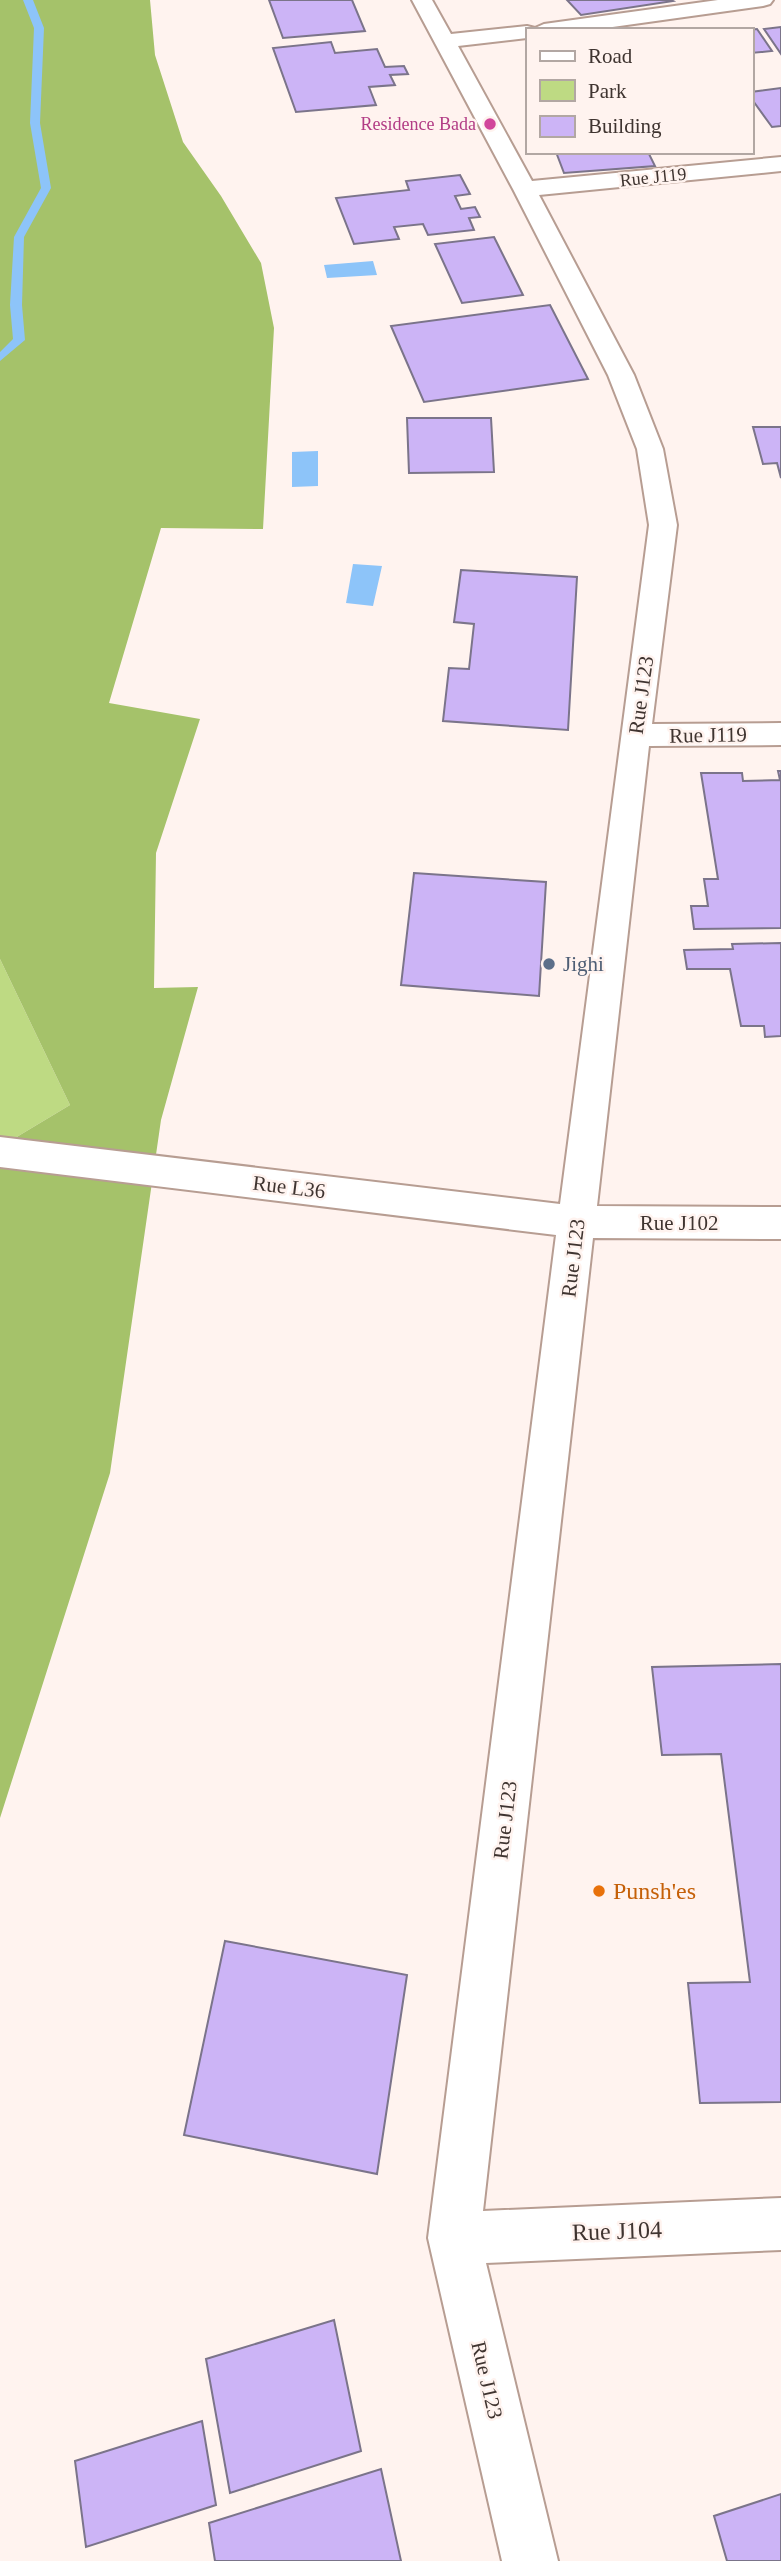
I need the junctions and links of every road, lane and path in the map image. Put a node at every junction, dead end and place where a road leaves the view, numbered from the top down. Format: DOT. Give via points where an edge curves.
graph roads {
  1 [pos="422,0"];
  2 [pos="763,0"];
  3 [pos="559,28"];
  4 [pos="526,32"];
  5 [pos="445,41"];
  6 [pos="781,163"];
  7 [pos="525,189"];
  8 [pos="781,734"];
  9 [pos="635,735"];
  10 [pos="0,1152"];
  11 [pos="578,1222"];
  12 [pos="781,1223"];
  13 [pos="781,2224"];
  14 [pos="454,2238"];
  15 [pos="530,2561"];
  1 -- 5 [label="street, Rue J123"];
  2 -- 3 [label="street"];
  4 -- 5 [label="street"];
  5 -- 7 [label="street, Rue J123"];
  6 -- 7 [label="street, Rue J119"];
  7 -- 9 [label="street, Rue J123" via="621,375 650,449 660,494 663,526"];
  8 -- 9 [label="street, Rue J119"];
  9 -- 11 [label="street, Rue J123"];
  10 -- 11 [label="street, Rue L36"];
  11 -- 12 [label="street, Rue J102"];
  11 -- 14 [label="street, Rue J123"];
  13 -- 14 [label="street, Rue J104"];
  14 -- 15 [label="street, Rue J123"];
}
